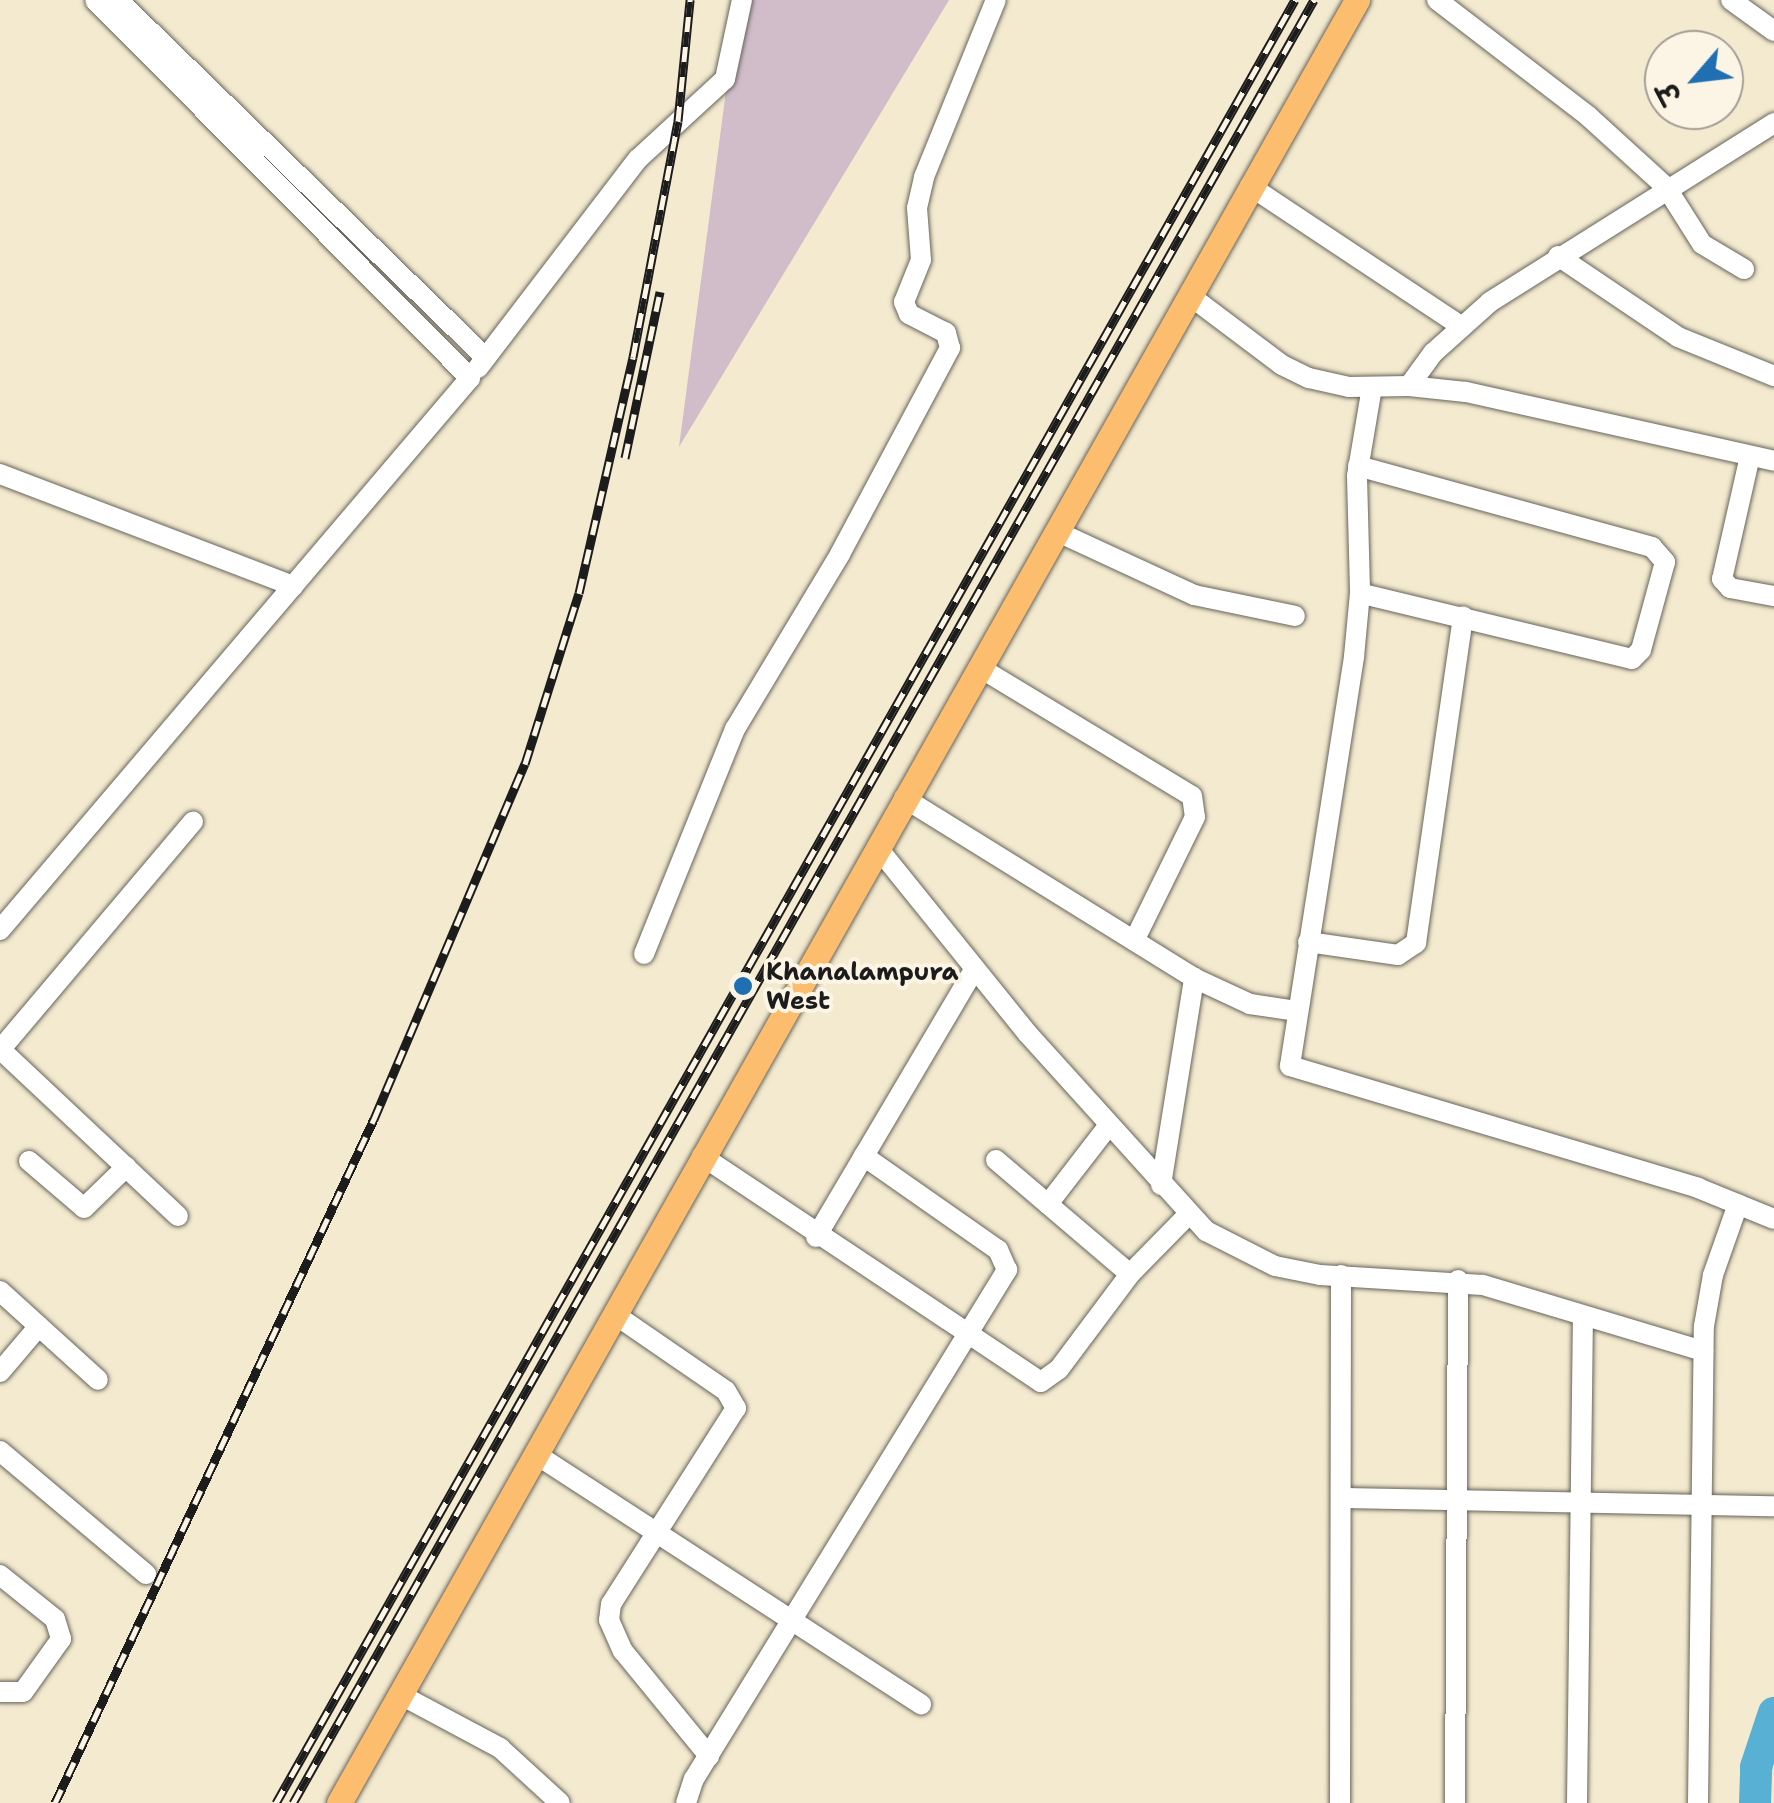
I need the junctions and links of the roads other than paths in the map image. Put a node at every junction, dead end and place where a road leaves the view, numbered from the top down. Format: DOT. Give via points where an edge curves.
graph roads {
  1 [pos="96,0"];
  2 [pos="118,0"];
  3 [pos="742,0"];
  4 [pos="996,0"];
  5 [pos="1356,0"];
  6 [pos="1437,0"];
  7 [pos="1732,0"];
  8 [pos="1774,31"];
  9 [pos="1774,122"];
  10 [pos="1250,186"];
  11 [pos="1666,187"];
  12 [pos="1558,256"];
  13 [pos="1744,269"];
  14 [pos="1190,295"];
  15 [pos="1461,326"];
  16 [pos="486,358"];
  17 [pos="1774,376"];
  18 [pos="470,378"];
  19 [pos="1372,386"];
  20 [pos="1409,386"];
  21 [pos="1750,456"];
  22 [pos="1774,461"];
  23 [pos="1358,466"];
  24 [pos="0,474"];
  25 [pos="1060,533"];
  26 [pos="292,586"];
  27 [pos="1360,593"];
  28 [pos="1774,596"];
  29 [pos="1295,616"];
  30 [pos="1463,616"];
  31 [pos="982,669"];
  32 [pos="904,798"];
  33 [pos="193,822"];
  34 [pos="877,847"];
  35 [pos="0,930"];
  36 [pos="1134,942"];
  37 [pos="1308,942"];
  38 [pos="644,954"];
  39 [pos="974,970"];
  40 [pos="1194,978"];
  41 [pos="1297,1011"];
  42 [pos="0,1049"];
  43 [pos="1109,1125"];
  44 [pos="702,1156"];
  45 [pos="864,1156"];
  46 [pos="996,1160"];
  47 [pos="29,1161"];
  48 [pos="126,1168"];
  49 [pos="1161,1184"];
  50 [pos="1048,1204"];
  51 [pos="1738,1204"];
  52 [pos="1188,1214"];
  53 [pos="178,1216"];
  54 [pos="1774,1219"];
  55 [pos="816,1237"];
  56 [pos="1130,1274"];
  57 [pos="1341,1275"];
  58 [pos="1458,1280"];
  59 [pos="0,1290"];
  60 [pos="617,1316"];
  61 [pos="1583,1316"];
  62 [pos="40,1326"];
  63 [pos="967,1336"];
  64 [pos="1704,1351"];
  65 [pos="0,1372"];
  66 [pos="98,1380"];
  67 [pos="0,1451"];
  68 [pos="537,1455"];
  69 [pos="1342,1498"];
  70 [pos="1461,1499"];
  71 [pos="1580,1500"];
  72 [pos="1702,1504"];
  73 [pos="1774,1506"];
  74 [pos="655,1536"];
  75 [pos="146,1574"];
  76 [pos="0,1575"];
  77 [pos="792,1622"];
  78 [pos="0,1692"];
  79 [pos="399,1694"];
  80 [pos="921,1704"];
  81 [pos="708,1756"];
  82 [pos="339,1803"];
  83 [pos="560,1803"];
  84 [pos="686,1803"];
  85 [pos="1340,1803"];
  86 [pos="1455,1803"];
  87 [pos="1577,1803"];
  88 [pos="1698,1803"];
  1 -- 18 [label="street"];
  2 -- 16 [label="street"];
  3 -- 16 [label="street" via="725,79 638,159"];
  4 -- 38 [label="street" via="924,177 917,208 921,260 904,302 909,314 946,333 950,348 840,554 735,729"];
  5 -- 10 [label="main road"];
  6 -- 11 [label="street" via="1588,116"];
  7 -- 8 [label="street"];
  9 -- 11 [label="street"];
  10 -- 14 [label="main road"];
  10 -- 15 [label="street"];
  11 -- 12 [label="street"];
  11 -- 13 [label="street" via="1690,232"];
  12 -- 15 [label="street"];
  12 -- 17 [label="street" via="1678,337"];
  14 -- 19 [label="street" via="1282,365 1322,381"];
  14 -- 25 [label="main road"];
  15 -- 20 [label="street"];
  16 -- 18 [label="street"];
  18 -- 26 [label="street"];
  19 -- 20 [label="street"];
  19 -- 23 [label="street"];
  20 -- 21 [label="street" via="1466,392"];
  21 -- 22 [label="street"];
  21 -- 28 [label="street" via="1722,579 1730,588"];
  23 -- 27 [label="street"];
  23 -- 30 [label="street" via="1652,547 1664,556 1641,650 1632,658"];
  24 -- 26 [label="street"];
  25 -- 29 [label="street" via="1194,596"];
  25 -- 31 [label="main road"];
  26 -- 35 [label="street"];
  27 -- 30 [label="street"];
  27 -- 37 [label="street"];
  30 -- 37 [label="street" via="1416,944 1405,955"];
  31 -- 32 [label="main road"];
  31 -- 36 [label="street" via="1192,796 1195,817"];
  32 -- 34 [label="main road"];
  32 -- 36 [label="street"];
  33 -- 42 [label="street"];
  34 -- 39 [label="street"];
  34 -- 44 [label="main road"];
  36 -- 40 [label="street"];
  37 -- 41 [label="street"];
  39 -- 43 [label="street"];
  39 -- 45 [label="street"];
  40 -- 41 [label="street" via="1250,1004"];
  40 -- 49 [label="street"];
  41 -- 51 [label="street" via="1289,1057 1297,1073"];
  42 -- 48 [label="street"];
  43 -- 49 [label="street"];
  43 -- 50 [label="street"];
  44 -- 55 [label="street"];
  44 -- 60 [label="main road"];
  45 -- 55 [label="street"];
  45 -- 63 [label="street" via="1007,1261"];
  46 -- 50 [label="street"];
  47 -- 48 [label="street" via="84,1208"];
  48 -- 53 [label="street"];
  49 -- 52 [label="street"];
  50 -- 56 [label="street"];
  51 -- 54 [label="street"];
  51 -- 64 [label="street" via="1713,1275"];
  52 -- 56 [label="street"];
  52 -- 57 [label="street" via="1275,1266"];
  55 -- 63 [label="street"];
  56 -- 63 [label="street" via="1049,1379 1033,1378"];
  57 -- 58 [label="street"];
  57 -- 69 [label="street"];
  58 -- 61 [label="street"];
  58 -- 70 [label="street"];
  59 -- 62 [label="street"];
  60 -- 68 [label="main road"];
  60 -- 74 [label="street" via="726,1391 736,1408"];
  61 -- 64 [label="street"];
  61 -- 71 [label="street"];
  62 -- 65 [label="street"];
  62 -- 66 [label="street"];
  63 -- 77 [label="street"];
  64 -- 72 [label="street"];
  67 -- 75 [label="street"];
  68 -- 74 [label="street"];
  68 -- 79 [label="main road"];
  69 -- 70 [label="street"];
  69 -- 85 [label="street"];
  70 -- 71 [label="street"];
  70 -- 86 [label="street"];
  71 -- 72 [label="street"];
  71 -- 87 [label="street"];
  72 -- 73 [label="street"];
  72 -- 88 [label="street"];
  74 -- 77 [label="street"];
  74 -- 81 [label="street" via="612,1604 612,1634"];
  76 -- 78 [label="street" via="55,1619 61,1639 23,1692"];
  77 -- 80 [label="street"];
  77 -- 81 [label="street"];
  79 -- 82 [label="main road"];
  79 -- 83 [label="street" via="500,1748"];
  81 -- 84 [label="street"];
}
